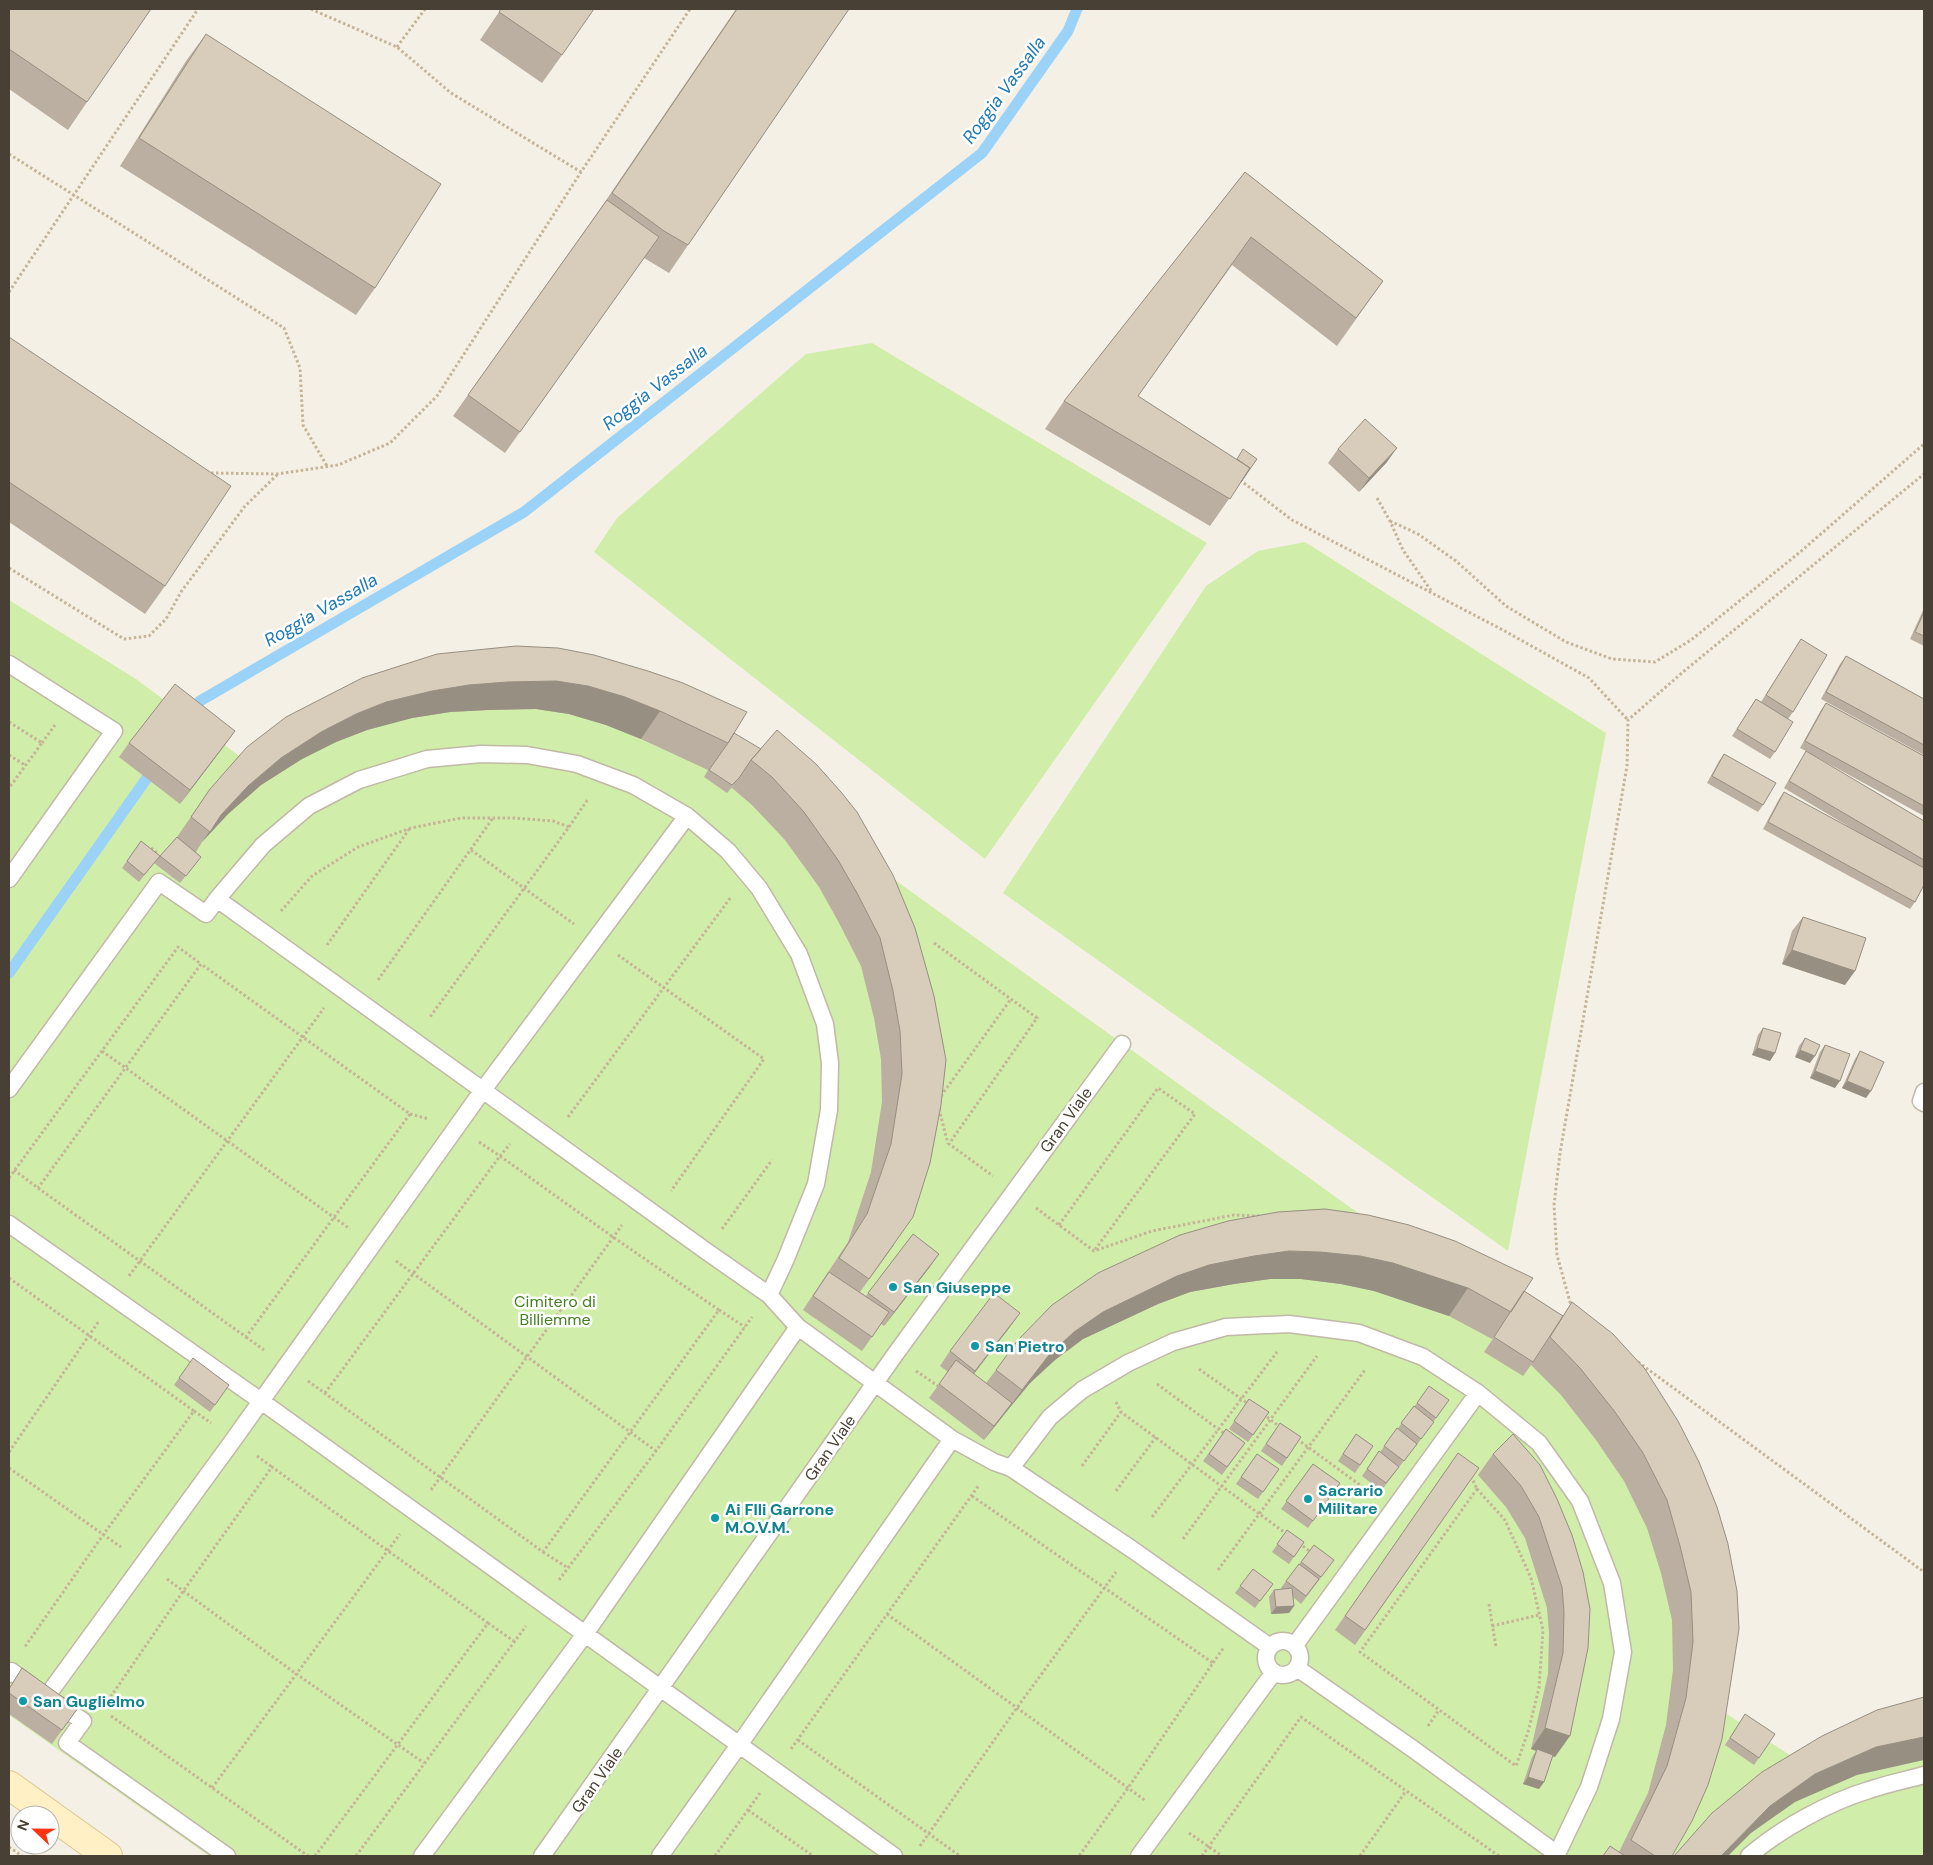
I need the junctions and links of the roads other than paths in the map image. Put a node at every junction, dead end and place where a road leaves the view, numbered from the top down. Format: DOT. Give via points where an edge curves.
graph roads {
  1 [pos="9,664"];
  2 [pos="687,816"];
  3 [pos="9,879"];
  4 [pos="217,899"];
  5 [pos="1122,1044"];
  6 [pos="9,1089"];
  7 [pos="484,1090"];
  8 [pos="1924,1092"];
  9 [pos="1924,1103"];
  10 [pos="9,1224"];
  11 [pos="769,1295"];
  12 [pos="798,1327"];
  13 [pos="875,1384"];
  14 [pos="1478,1393"];
  15 [pos="261,1401"];
  16 [pos="952,1439"];
  17 [pos="1011,1468"];
  18 [pos="585,1634"];
  19 [pos="1294,1645"];
  20 [pos="1270,1647"];
  21 [pos="1297,1668"];
  22 [pos="1274,1672"];
  23 [pos="9,1674"];
  24 [pos="661,1689"];
  25 [pos="47,1696"];
  26 [pos="739,1744"];
  27 [pos="1924,1775"];
  28 [pos="9,1785"];
  29 [pos="1556,1855"];
  30 [pos="108,1856"];
  31 [pos="227,1856"];
  32 [pos="422,1856"];
  33 [pos="542,1856"];
  34 [pos="660,1856"];
  35 [pos="894,1856"];
  36 [pos="1139,1856"];
  37 [pos="1749,1856"];
  1 -- 3 [label="lane" via="114,731"];
  2 -- 4 [label="lane" via="633,785 577,764 527,756 481,754 427,759 359,780 309,806 263,844"];
  2 -- 7 [label="lane"];
  2 -- 11 [label="lane" via="728,851 759,888 800,954 825,1024 830,1063 829,1110 816,1184"];
  4 -- 6 [label="lane" via="206,914 159,882"];
  4 -- 7 [label="lane"];
  5 -- 13 [label="lane, Gran Viale"];
  7 -- 11 [label="lane"];
  7 -- 15 [label="lane"];
  8 -- 9 [label="lane" via="1921,1100"];
  10 -- 15 [label="lane"];
  11 -- 12 [label="lane"];
  12 -- 13 [label="lane"];
  12 -- 18 [label="lane"];
  13 -- 16 [label="lane"];
  13 -- 24 [label="lane, Gran Viale"];
  14 -- 17 [label="lane" via="1423,1357 1359,1333 1289,1324 1226,1327 1173,1342 1082,1390 1050,1417"];
  14 -- 19 [label="lane"];
  14 -- 29 [label="lane" via="1539,1443 1554,1464 1580,1501 1612,1583 1622,1652 1611,1719 1588,1787"];
  15 -- 18 [label="lane"];
  15 -- 25 [label="lane"];
  16 -- 17 [label="lane"];
  16 -- 26 [label="lane"];
  17 -- 20 [label="lane"];
  18 -- 24 [label="lane"];
  18 -- 32 [label="lane"];
  19 -- 20 [label="lane" via="1279,1641"];
  19 -- 21 [label="lane" via="1300,1654"];
  20 -- 22 [label="lane" via="1267,1662"];
  21 -- 22 [label="lane" via="1285,1675"];
  21 -- 29 [label="lane"];
  22 -- 36 [label="lane"];
  23 -- 25 [label="lane" via="11,1671"];
  24 -- 26 [label="lane"];
  24 -- 33 [label="lane, Gran Viale"];
  25 -- 31 [label="lane" via="83,1721 67,1743"];
  26 -- 34 [label="lane"];
  26 -- 35 [label="lane"];
  27 -- 37 [label="lane" via="1867,1790 1818,1811 1766,1841"];
  28 -- 30 [label="street"];
}
